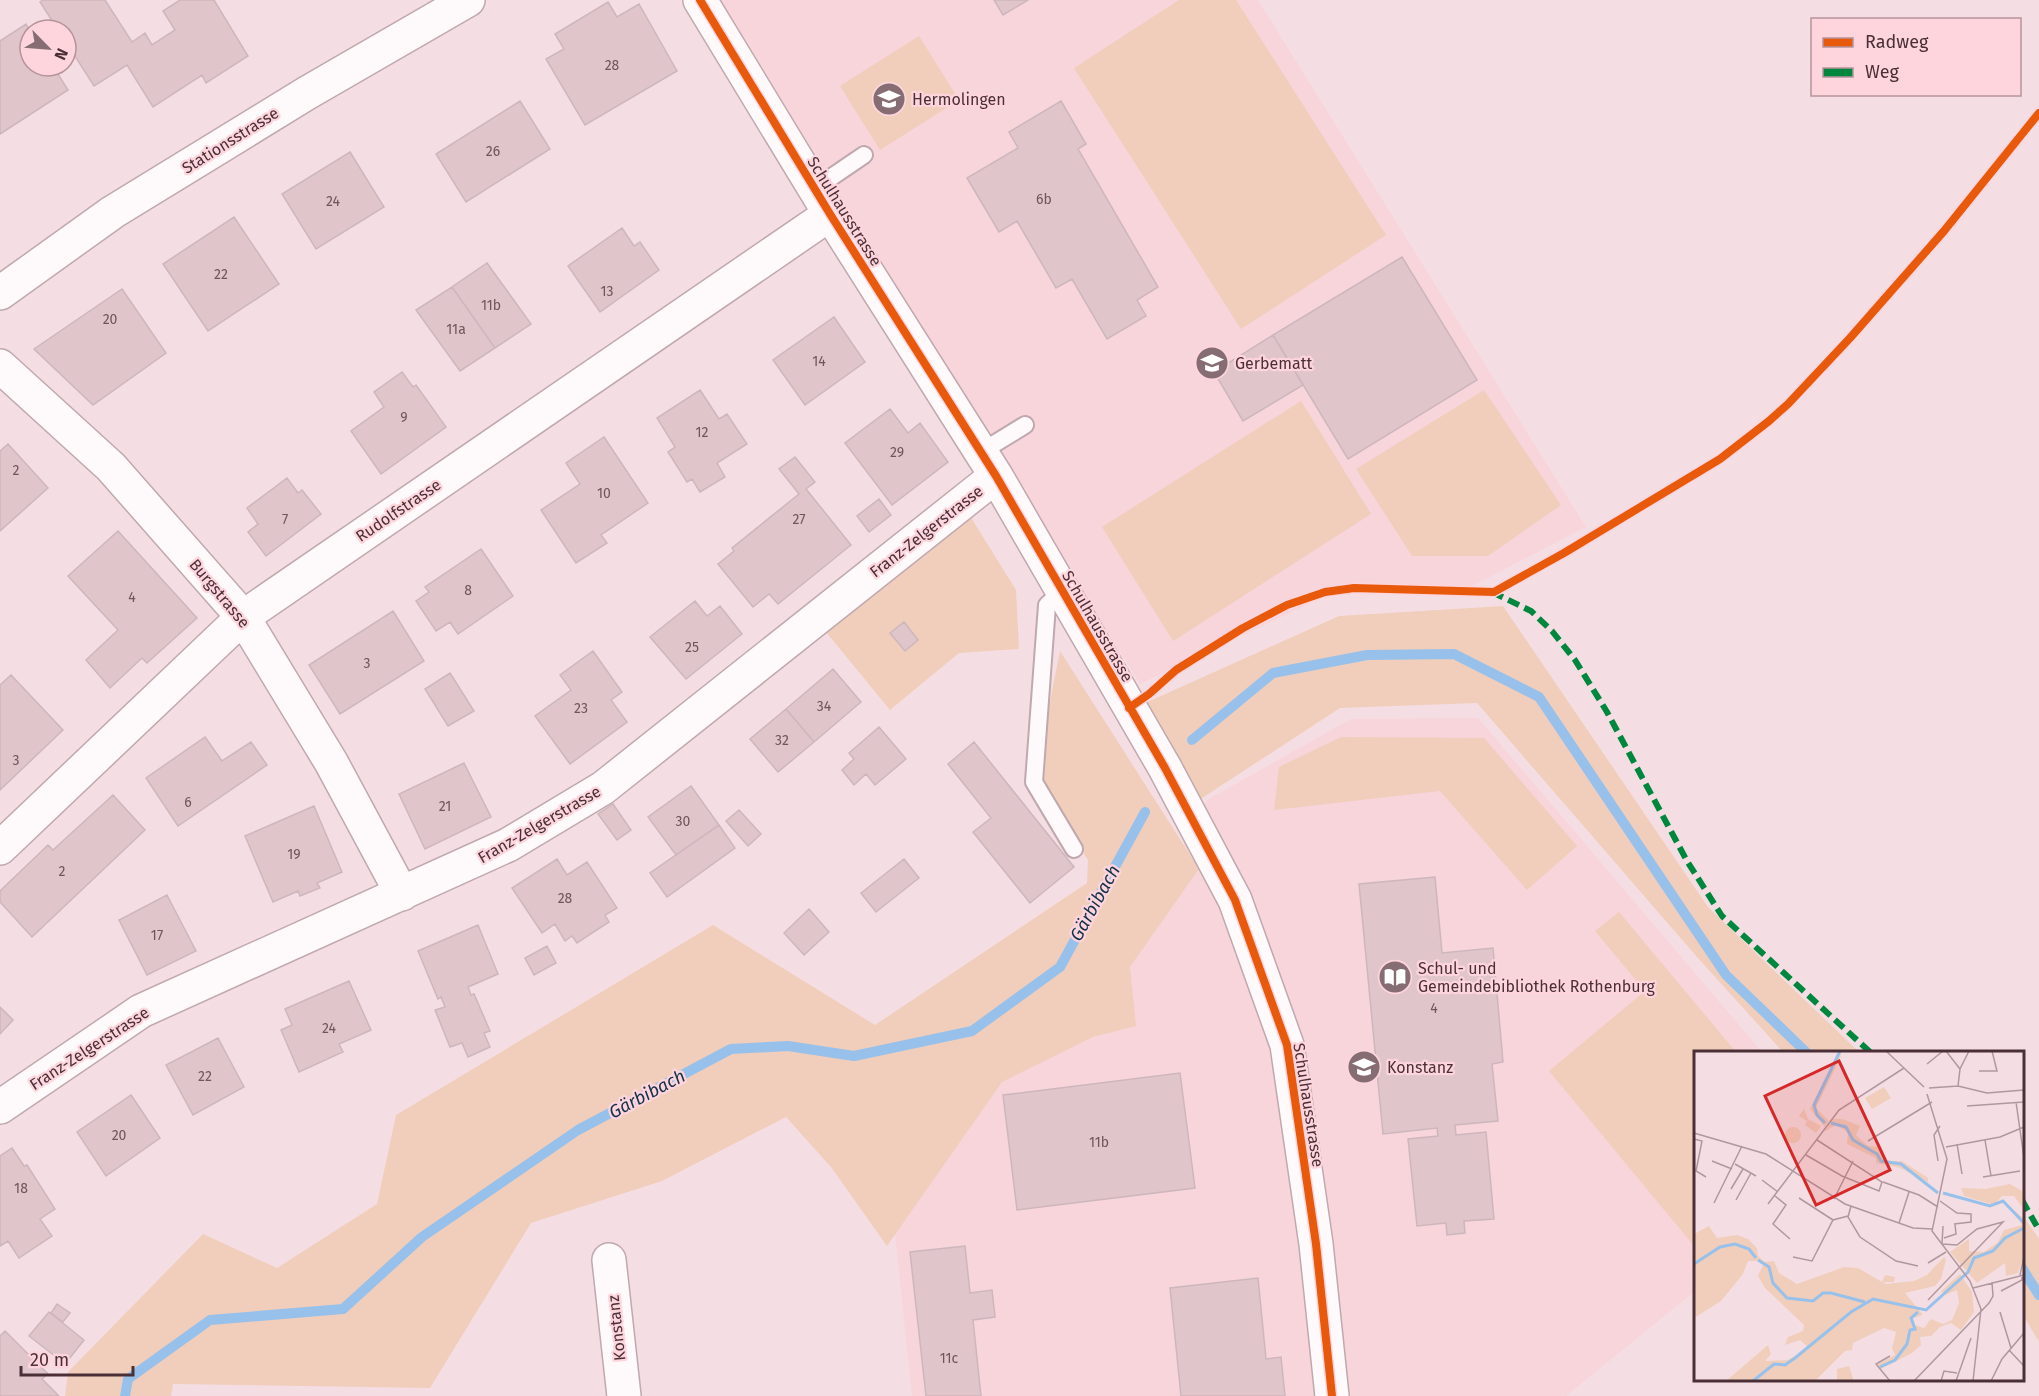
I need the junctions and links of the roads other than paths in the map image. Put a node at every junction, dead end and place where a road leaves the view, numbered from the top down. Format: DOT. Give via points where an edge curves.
graph roads {
  1 [pos="468,0"];
  2 [pos="700,0"];
  3 [pos="864,155"];
  4 [pos="822,201"];
  5 [pos="0,293"];
  6 [pos="0,366"];
  7 [pos="1025,425"];
  8 [pos="988,464"];
  9 [pos="1062,591"];
  10 [pos="243,617"];
  11 [pos="0,848"];
  12 [pos="1074,849"];
  13 [pos="402,894"];
  14 [pos="0,1107"];
  15 [pos="609,1260"];
  16 [pos="624,1396"];
  17 [pos="1332,1396"];
  1 -- 5 [label="street, Stationsstrasse" via="122,206"];
  2 -- 4 [label="street, Schulhausstrasse"];
  3 -- 4 [label="lane"];
  4 -- 8 [label="street, Schulhausstrasse"];
  4 -- 10 [label="street, Rudolfstrasse"];
  6 -- 10 [label="street, Burgstrasse" via="111,467"];
  7 -- 8 [label="lane"];
  8 -- 9 [label="street, Schulhausstrasse"];
  8 -- 13 [label="street, Franz-Zelgerstrasse" via="603,788 508,845"];
  9 -- 12 [label="lane" via="1047,605 1034,782"];
  9 -- 17 [label="street, Schulhausstrasse" via="1165,768 1235,900 1287,1045 1316,1244"];
  10 -- 11 [label="street, Rudolfstrasse"];
  10 -- 13 [label="street, Burgstrasse" via="331,762"];
  13 -- 14 [label="street, Franz-Zelgerstrasse" via="141,1011"];
  15 -- 16 [label="street, Konstanz"];
}
